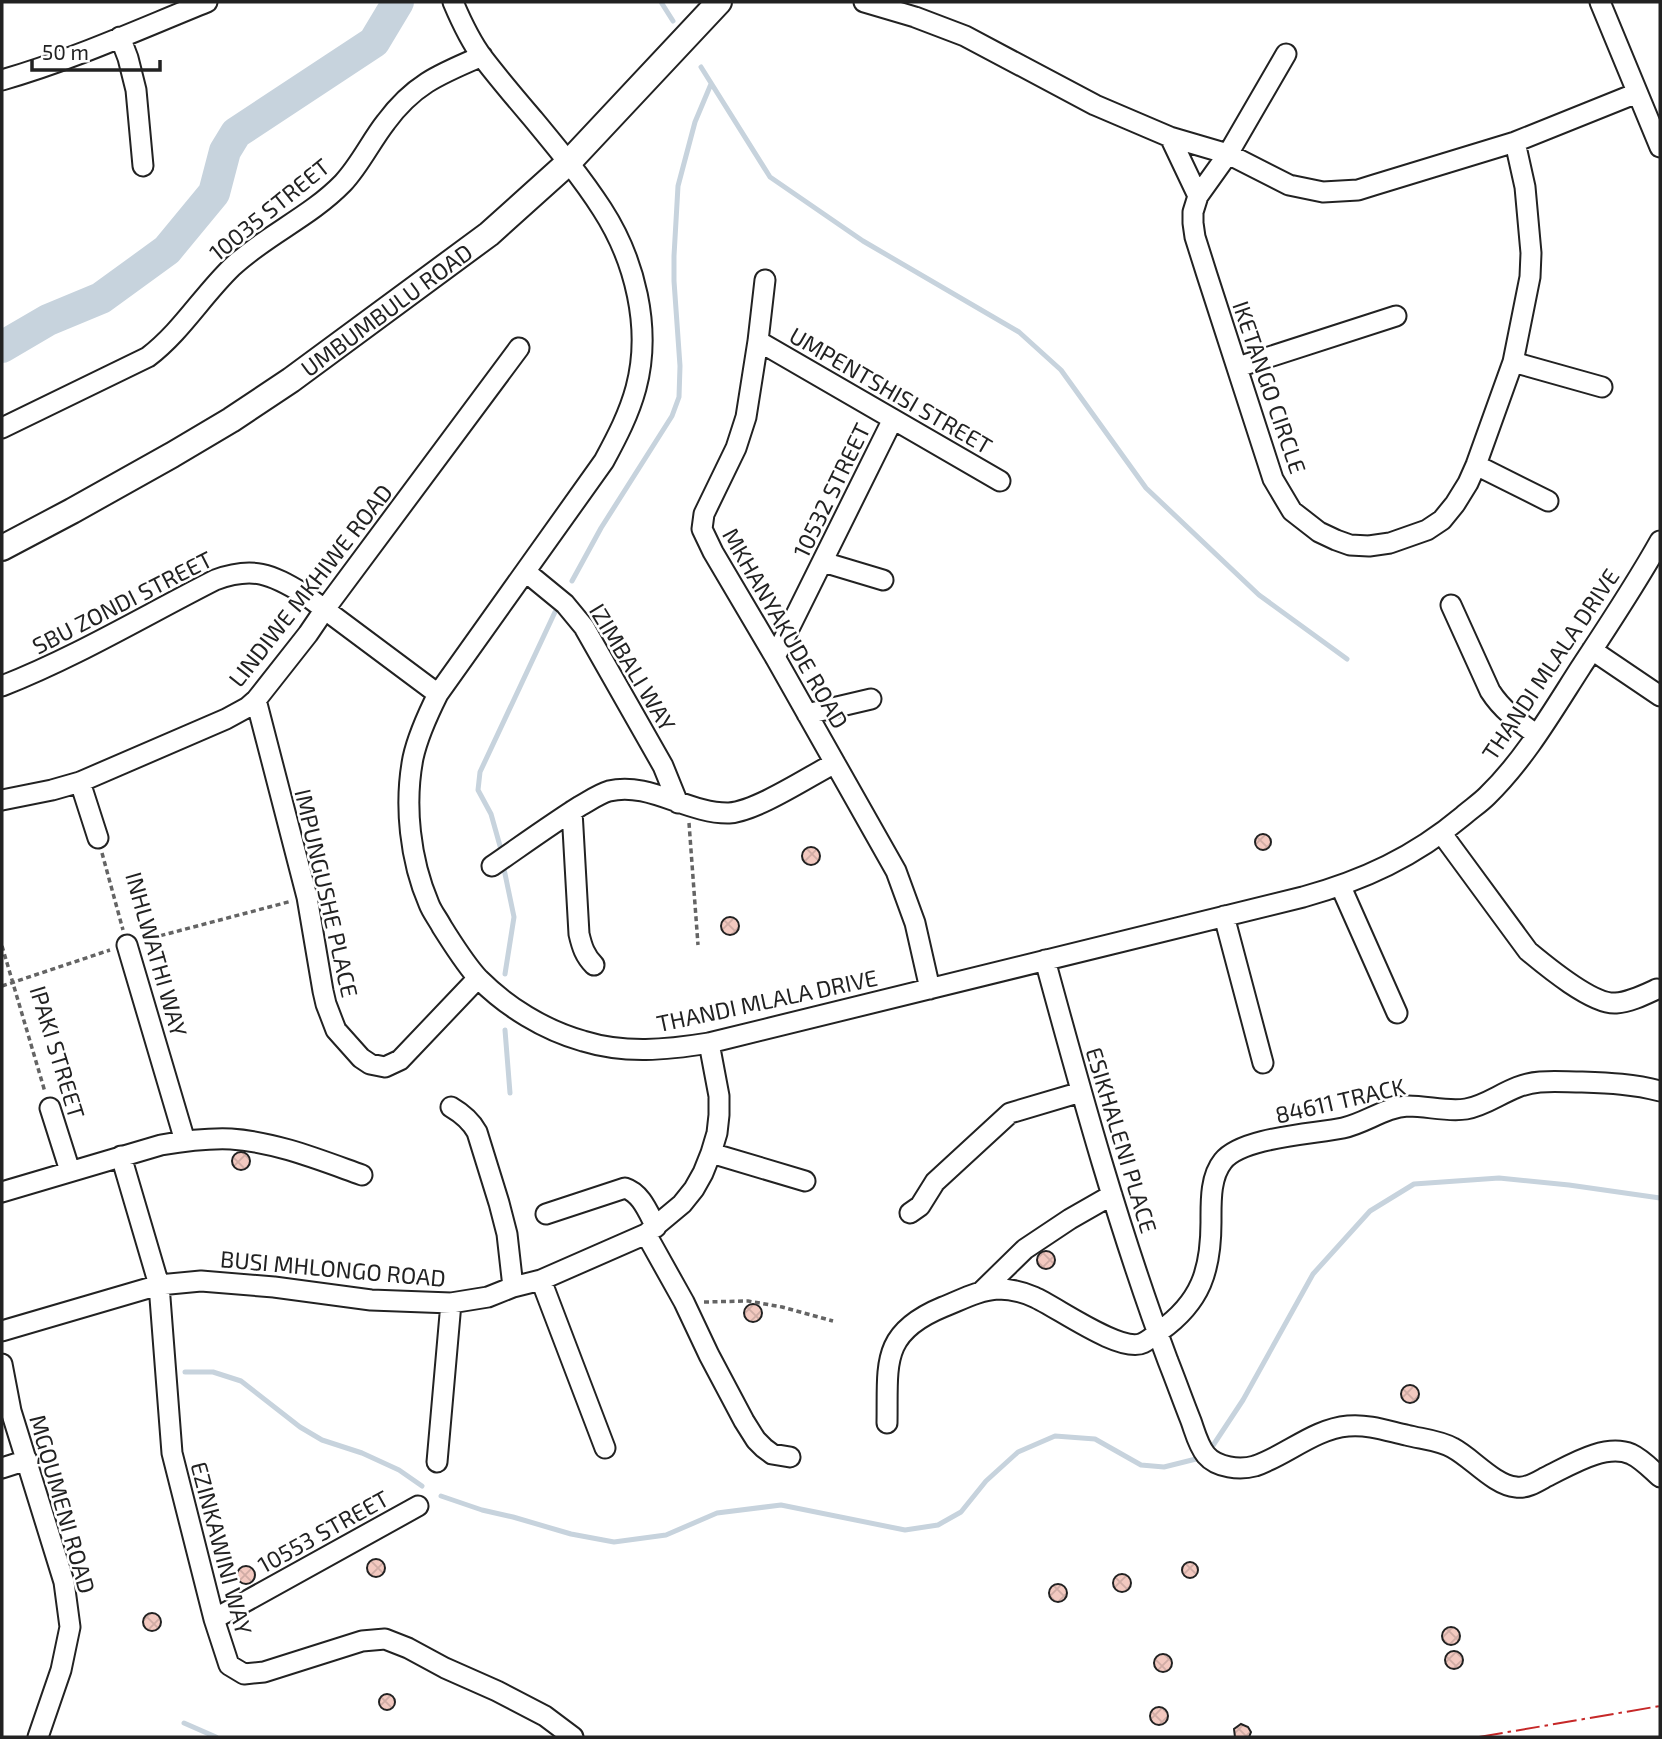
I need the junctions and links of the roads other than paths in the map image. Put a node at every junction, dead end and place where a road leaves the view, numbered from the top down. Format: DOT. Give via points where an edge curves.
graph roads {
  1 [pos="207,2"];
  2 [pos="719,2"];
  3 [pos="864,2"];
  4 [pos="1600,2"];
  5 [pos="457,3"];
  6 [pos="120,37"];
  7 [pos="1286,54"];
  8 [pos="482,56"];
  9 [pos="2,80"];
  10 [pos="1637,93"];
  11 [pos="1170,137"];
  12 [pos="1515,142"];
  13 [pos="1660,147"];
  14 [pos="1228,154"];
  15 [pos="569,162"];
  16 [pos="142,166"];
  17 [pos="1198,196"];
  18 [pos="765,280"];
  19 [pos="1396,316"];
  20 [pos="758,341"];
  21 [pos="519,348"];
  22 [pos="1513,362"];
  23 [pos="1238,367"];
  24 [pos="1602,387"];
  25 [pos="893,419"];
  26 [pos="2,428"];
  27 [pos="1476,465"];
  28 [pos="1000,481"];
  29 [pos="1548,501"];
  30 [pos="1660,541"];
  31 [pos="2,548"];
  32 [pos="823,562"];
  33 [pos="526,572"];
  34 [pos="883,580"];
  35 [pos="1451,605"];
  36 [pos="325,608"];
  37 [pos="1592,650"];
  38 [pos="775,657"];
  39 [pos="2,686"];
  40 [pos="438,694"];
  41 [pos="1660,696"];
  42 [pos="871,699"];
  43 [pos="256,700"];
  44 [pos="807,714"];
  45 [pos="1537,735"];
  46 [pos="835,763"];
  47 [pos="80,782"];
  48 [pos="2,800"];
  49 [pos="683,805"];
  50 [pos="572,811"];
  51 [pos="1442,834"];
  52 [pos="98,838"];
  53 [pos="492,866"];
  54 [pos="1341,887"];
  55 [pos="1224,916"];
  56 [pos="127,944"];
  57 [pos="1045,960"];
  58 [pos="594,965"];
  59 [pos="478,978"];
  60 [pos="930,989"];
  61 [pos="1657,989"];
  62 [pos="1397,1013"];
  63 [pos="709,1042"];
  64 [pos="1263,1063"];
  65 [pos="1660,1091"];
  66 [pos="1081,1093"];
  67 [pos="452,1107"];
  68 [pos="50,1108"];
  69 [pos="185,1141"];
  70 [pos="710,1153"];
  71 [pos="121,1156"];
  72 [pos="69,1171"];
  73 [pos="362,1175"];
  74 [pos="805,1181"];
  75 [pos="2,1192"];
  76 [pos="1112,1195"];
  77 [pos="910,1213"];
  78 [pos="546,1214"];
  79 [pos="651,1230"];
  80 [pos="541,1280"];
  81 [pos="159,1285"];
  82 [pos="513,1287"];
  83 [pos="982,1291"];
  84 [pos="451,1303"];
  85 [pos="2,1331"];
  86 [pos="1157,1333"];
  87 [pos="2,1364"];
  88 [pos="887,1423"];
  89 [pos="605,1448"];
  90 [pos="790,1457"];
  91 [pos="27,1460"];
  92 [pos="437,1462"];
  93 [pos="2,1468"];
  94 [pos="1660,1477"];
  95 [pos="418,1506"];
  96 [pos="214,1619"];
  97 [pos="38,1737"];
  98 [pos="573,1737"];
  1 -- 6 [label="street"];
  2 -- 15 [label="main road, UMBUMBULU ROAD"];
  3 -- 11 [label="street" via="965,36 1095,105"];
  4 -- 10 [label="street"];
  5 -- 8 [label="street, THANDI MLALA DRIVE"];
  6 -- 9 [label="street"];
  6 -- 16 [label="street" via="136,90"];
  7 -- 14 [label="street, IKETANGO CIRCLE"];
  8 -- 15 [label="street, THANDI MLALA DRIVE"];
  8 -- 26 [label="street, 10035 STREET" via="439,74 411,94 345,180 316,207 230,268 160,348"];
  10 -- 12 [label="street"];
  10 -- 13 [label="street"];
  11 -- 14 [label="street"];
  11 -- 17 [label="street"];
  12 -- 14 [label="street" via="1339,192 1289,185"];
  12 -- 22 [label="street, IKETANGO CIRCLE" via="1531,253"];
  14 -- 17 [label="street, IKETANGO CIRCLE"];
  15 -- 31 [label="main road, UMBUMBULU ROAD" via="489,234 291,380 172,455"];
  15 -- 33 [label="street, THANDI MLALA DRIVE" via="602,209 628,262 639,299 641,358 621,430"];
  17 -- 23 [label="street, IKETANGO CIRCLE" via="1195,237"];
  18 -- 20 [label="street, MKHANYAKUDE ROAD"];
  19 -- 23 [label="street"];
  20 -- 25 [label="street, UMPENTSHISI STREET"];
  20 -- 38 [label="street, MKHANYAKUDE ROAD" via="742,432 704,514 702,529"];
  21 -- 36 [label="street, LINDIWE MKHIWE ROAD"];
  22 -- 24 [label="street"];
  22 -- 27 [label="street, IKETANGO CIRCLE"];
  23 -- 27 [label="street, IKETANGO CIRCLE" via="1282,496 1305,522 1336,540 1369,546 1427,530 1455,505"];
  25 -- 28 [label="street, UMPENTSHISI STREET"];
  25 -- 32 [label="street, 10532 STREET"];
  27 -- 29 [label="street"];
  30 -- 37 [label="street, THANDI MLALA DRIVE"];
  32 -- 34 [label="street"];
  32 -- 38 [label="street, 10532 STREET"];
  33 -- 40 [label="street, THANDI MLALA DRIVE"];
  33 -- 49 [label="street, IZIMBALI WAY" via="565,604 584,627"];
  35 -- 45 [label="street" via="1498,704"];
  36 -- 39 [label="street, SBU ZONDI STREET" via="268,574 229,574"];
  36 -- 40 [label="street, SBU ZONDI STREET"];
  36 -- 43 [label="street, LINDIWE MKHIWE ROAD"];
  37 -- 41 [label="street"];
  37 -- 45 [label="street, THANDI MLALA DRIVE"];
  38 -- 44 [label="street, MKHANYAKUDE ROAD"];
  40 -- 59 [label="street, THANDI MLALA DRIVE" via="414,756 412,836 430,906"];
  42 -- 44 [label="street"];
  43 -- 47 [label="street, LINDIWE MKHIWE ROAD" via="238,713"];
  43 -- 59 [label="street, IMPUNGUSHE PLACE" via="336,1030 370,1065 385,1067 400,1060"];
  44 -- 46 [label="street, MKHANYAKUDE ROAD"];
  45 -- 51 [label="street, THANDI MLALA DRIVE" via="1486,797"];
  46 -- 49 [label="street" via="742,811"];
  46 -- 60 [label="street, MKHANYAKUDE ROAD" via="896,871 915,923"];
  47 -- 48 [label="street, LINDIWE MKHIWE ROAD"];
  47 -- 52 [label="street"];
  49 -- 50 [label="street" via="637,790 618,790"];
  50 -- 53 [label="street"];
  50 -- 58 [label="street" via="579,934 584,953"];
  51 -- 54 [label="street, THANDI MLALA DRIVE"];
  51 -- 61 [label="street" via="1528,951 1544,965 1605,1002 1623,1002"];
  54 -- 55 [label="street, THANDI MLALA DRIVE"];
  54 -- 62 [label="street"];
  55 -- 57 [label="street, THANDI MLALA DRIVE"];
  55 -- 64 [label="street"];
  56 -- 69 [label="street, INHLWATHI WAY"];
  57 -- 60 [label="street, THANDI MLALA DRIVE"];
  57 -- 66 [label="street, ESIKHALENI PLACE"];
  59 -- 63 [label="street, THANDI MLALA DRIVE" via="517,1010 583,1042 652,1051"];
  60 -- 63 [label="street, THANDI MLALA DRIVE"];
  63 -- 70 [label="street, BUSI MHLONGO ROAD" via="719,1106"];
  65 -- 86 [label="street, 84611 TRACK" via="1623,1084 1529,1083 1468,1109 1407,1106 1344,1128 1236,1150 1216,1174 1210,1256 1200,1288 1182,1314"];
  66 -- 76 [label="street, ESIKHALENI PLACE"];
  66 -- 77 [label="street" via="1010,1113 935,1182"];
  67 -- 82 [label="street" via="477,1132 507,1234"];
  68 -- 72 [label="street, IPAKI STREET"];
  69 -- 71 [label="street"];
  69 -- 73 [label="street" via="217,1139 278,1146"];
  70 -- 74 [label="street"];
  70 -- 79 [label="street, BUSI MHLONGO ROAD" via="694,1189"];
  71 -- 72 [label="street"];
  71 -- 81 [label="street, EZINKAWINI WAY"];
  72 -- 75 [label="street"];
  76 -- 83 [label="street" via="1025,1250"];
  76 -- 86 [label="street, ESIKHALENI PLACE"];
  78 -- 79 [label="street" via="625,1188 638,1196"];
  79 -- 80 [label="street, BUSI MHLONGO ROAD"];
  79 -- 90 [label="street" via="756,1440 772,1454"];
  80 -- 82 [label="street, BUSI MHLONGO ROAD"];
  80 -- 89 [label="street"];
  81 -- 84 [label="street, BUSI MHLONGO ROAD" via="201,1281 370,1300"];
  81 -- 85 [label="street, BUSI MHLONGO ROAD"];
  81 -- 96 [label="street, EZINKAWINI WAY" via="172,1453"];
  82 -- 84 [label="street, BUSI MHLONGO ROAD"];
  83 -- 86 [label="street, 84611 TRACK" via="1009,1290 1034,1297 1128,1345 1144,1343"];
  83 -- 88 [label="street" via="930,1312 904,1330 889,1358"];
  84 -- 92 [label="street"];
  86 -- 94 [label="street, ESIKHALENI PLACE" via="1200,1446 1219,1464 1255,1466 1325,1431 1351,1426 1450,1446 1514,1487 1532,1484 1611,1450 1633,1455"];
  87 -- 91 [label="street, MGQUMENI ROAD"];
  91 -- 93 [label="street"];
  91 -- 97 [label="street, MGQUMENI ROAD" via="64,1582 70,1627"];
  95 -- 96 [label="street, 10553 STREET"];
  96 -- 98 [label="street, EZINKAWINI WAY" via="229,1665 244,1674 362,1641 385,1639 545,1716"];
}
